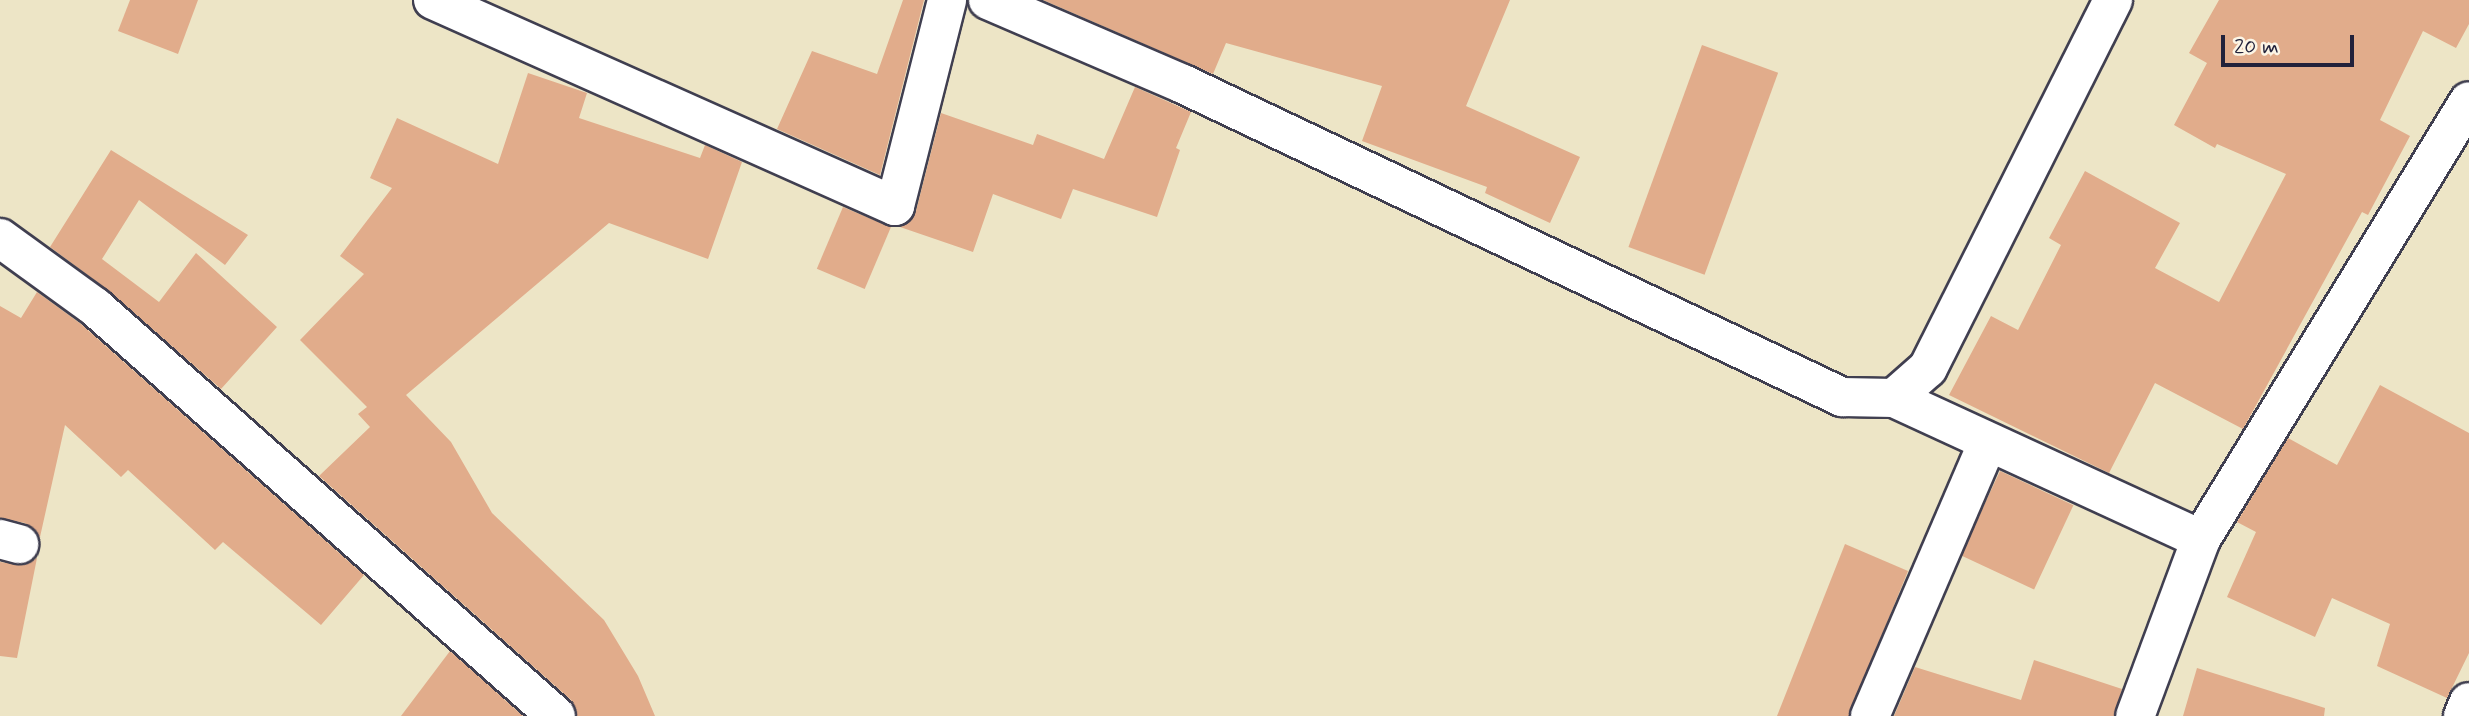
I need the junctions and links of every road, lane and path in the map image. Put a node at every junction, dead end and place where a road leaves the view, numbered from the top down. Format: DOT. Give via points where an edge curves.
graph roads {
  1 [pos="433,0"];
  2 [pos="947,0"];
  3 [pos="988,0"];
  4 [pos="2113,0"];
  5 [pos="2469,101"];
  6 [pos="0,238"];
  7 [pos="1894,398"];
  8 [pos="1988,442"];
  9 [pos="2202,539"];
  10 [pos="2469,702"];
  11 [pos="556,716"];
  12 [pos="1870,716"];
  13 [pos="2135,716"];
  14 [pos="2463,716"];
  1 -- 2 [label="street" via="895,206"];
  3 -- 7 [label="street" via="1183,84 1842,397"];
  4 -- 7 [label="street" via="1928,368"];
  5 -- 9 [label="street"];
  6 -- 11 [label="street" via="95,307"];
  7 -- 8 [label="street"];
  8 -- 9 [label="street"];
  8 -- 12 [label="street"];
  9 -- 13 [label="street"];
  10 -- 14 [label="street"];
}
